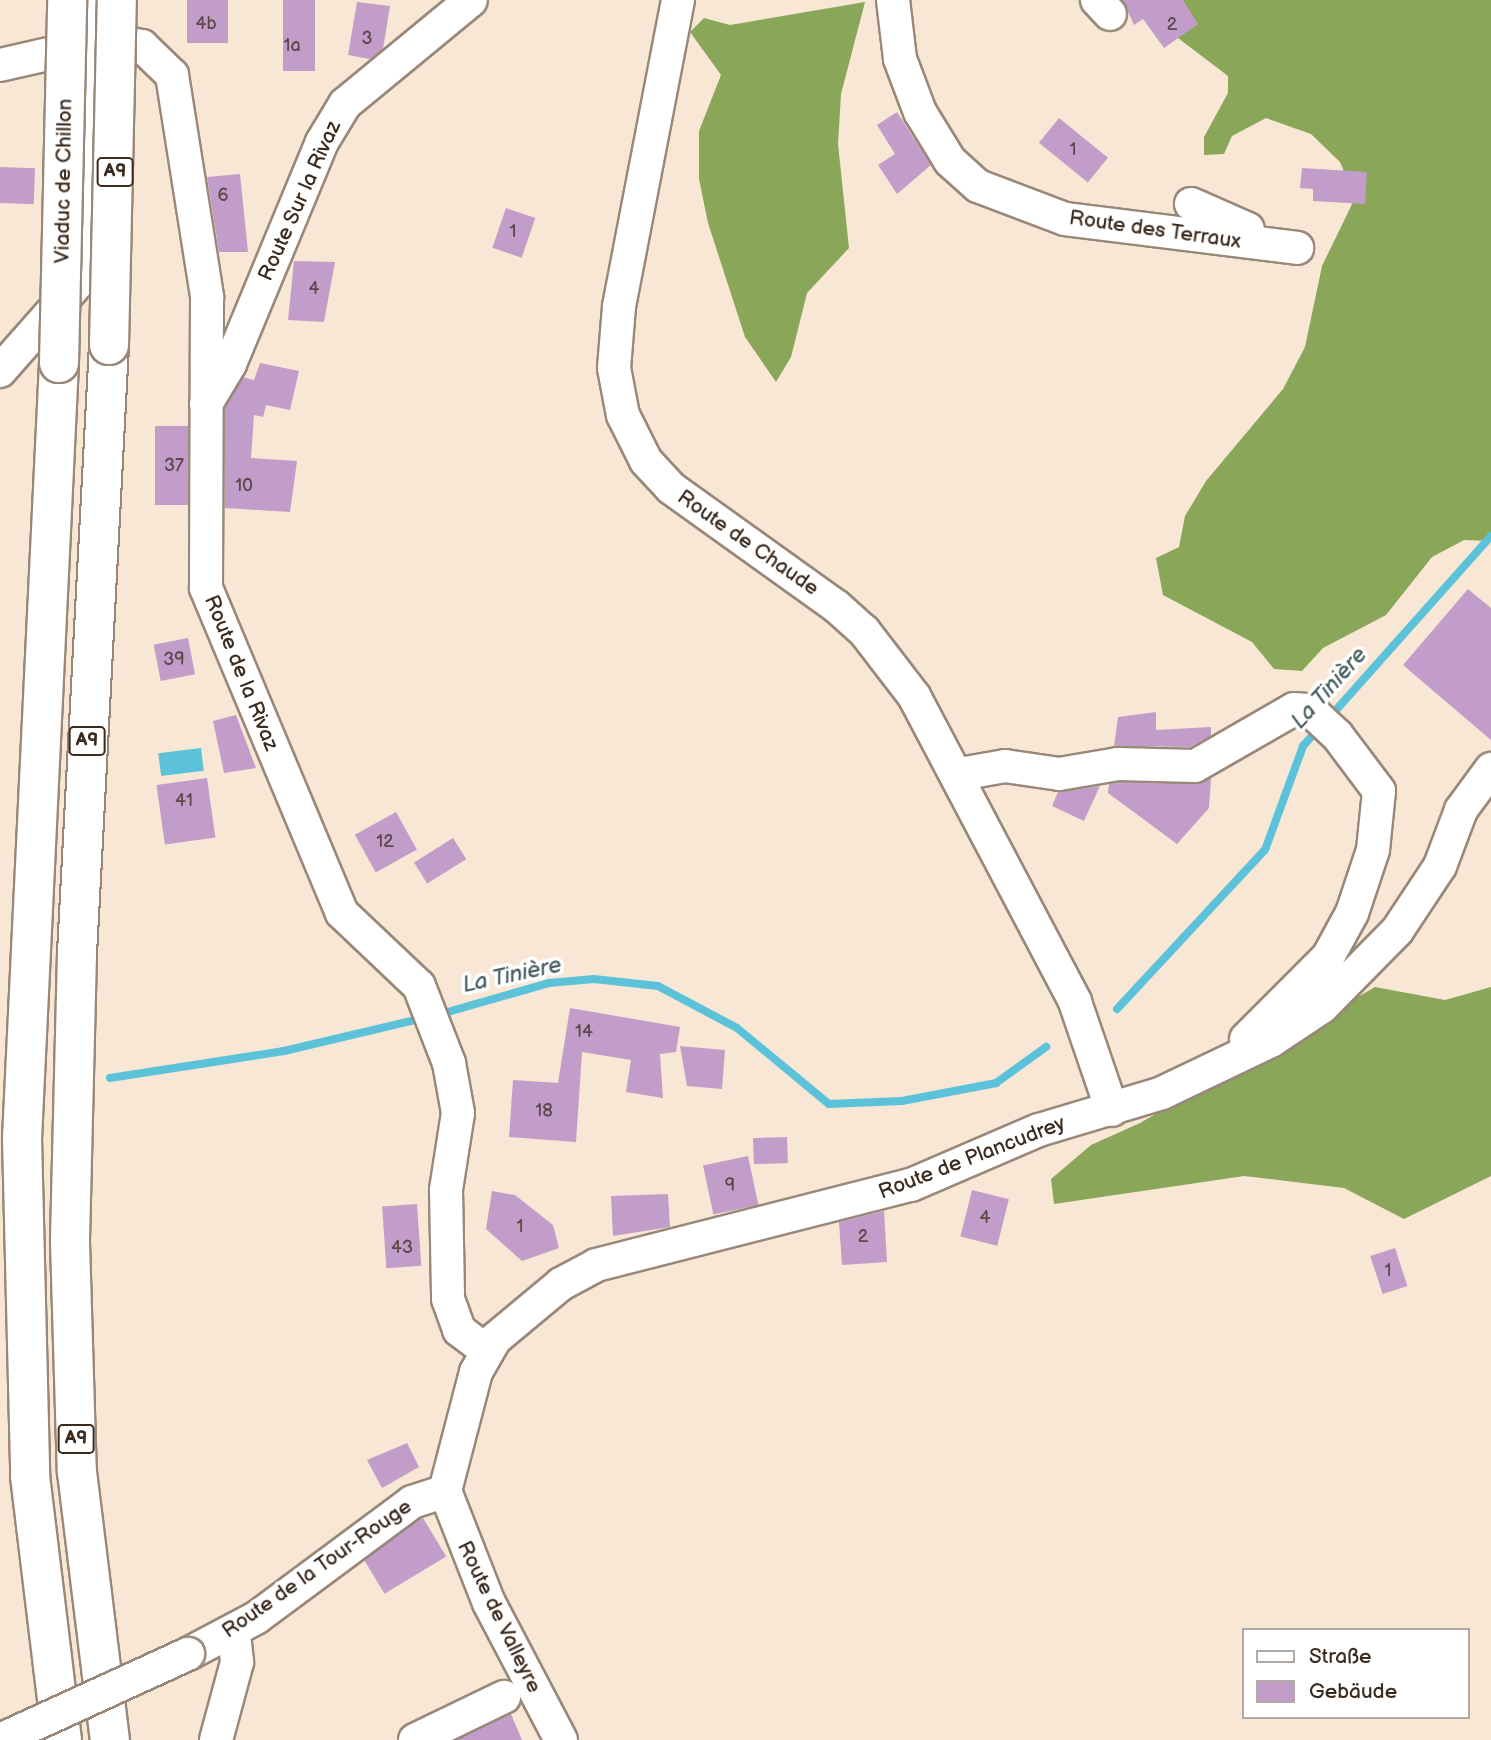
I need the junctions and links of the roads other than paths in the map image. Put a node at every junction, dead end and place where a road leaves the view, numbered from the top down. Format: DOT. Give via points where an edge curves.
graph roads {
  1 [pos="67,0"];
  2 [pos="89,0"];
  3 [pos="117,0"];
  4 [pos="471,0"];
  5 [pos="678,0"];
  6 [pos="892,0"];
  7 [pos="90,41"];
  8 [pos="0,65"];
  9 [pos="1191,204"];
  10 [pos="1263,244"];
  11 [pos="1297,248"];
  12 [pos="0,371"];
  13 [pos="204,409"];
  14 [pos="1491,769"];
  15 [pos="960,774"];
  16 [pos="1238,1059"];
  17 [pos="1112,1110"];
  18 [pos="486,1350"];
  19 [pos="445,1491"];
  20 [pos="234,1631"];
  21 [pos="504,1697"];
  22 [pos="0,1740"];
  23 [pos="62,1740"];
  24 [pos="110,1740"];
  25 [pos="216,1740"];
  26 [pos="415,1740"];
  27 [pos="561,1740"];
  1 -- 23 [label="highway, Viaduc de Chillon / A9, bridge" via="59,362 22,1138 30,1476"];
  2 -- 7 [label="street"];
  3 -- 24 [label="highway, A9, bridge" via="109,345 78,915 70,1242 77,1472"];
  4 -- 13 [label="street, Route Sur la Rivaz" via="345,104"];
  5 -- 15 [label="street, Route de Chaude" via="619,307 614,368 623,415 646,461 671,488 864,631 914,696"];
  6 -- 10 [label="street, Route des Terraux" via="911,94 938,145 966,178 1065,219"];
  7 -- 8 [label="street, Route de la Rivaz"];
  7 -- 12 [label="street" via="90,269"];
  7 -- 13 [label="street, Route de la Rivaz" via="142,46 172,75 207,297"];
  9 -- 10 [label="street" via="1258,234"];
  10 -- 11 [label="street, Route des Terraux"];
  13 -- 18 [label="street, Route de la Rivaz" via="203,567 219,629 347,923 403,967 426,1000 458,1102 446,1203 449,1307 459,1330"];
  14 -- 16 [label="street, Route de Plancudrey" via="1461,810 1440,866 1380,952 1307,1020"];
  15 -- 16 [label="street" via="1014,766 1059,774 1118,764 1195,766 1276,715 1311,711 1337,735 1379,791 1373,850 1352,914 1328,957 1250,1034"];
  15 -- 17 [label="street, Route de Chaude" via="1088,1031"];
  16 -- 17 [label="street, Route de Plancudrey"];
  17 -- 18 [label="street, Route de Plancudrey" via="1039,1130 911,1185 596,1265 541,1299"];
  18 -- 19 [label="street, Route de Plancudrey" via="452,1450"];
  19 -- 20 [label="street, Route de la Tour-Rouge" via="398,1511"];
  19 -- 27 [label="street, Route de Valleyre" via="489,1603"];
  20 -- 22 [label="street, Route de la Tour-Rouge, bridge"];
  20 -- 25 [label="street" via="237,1662"];
  21 -- 26 [label="street"];
}
